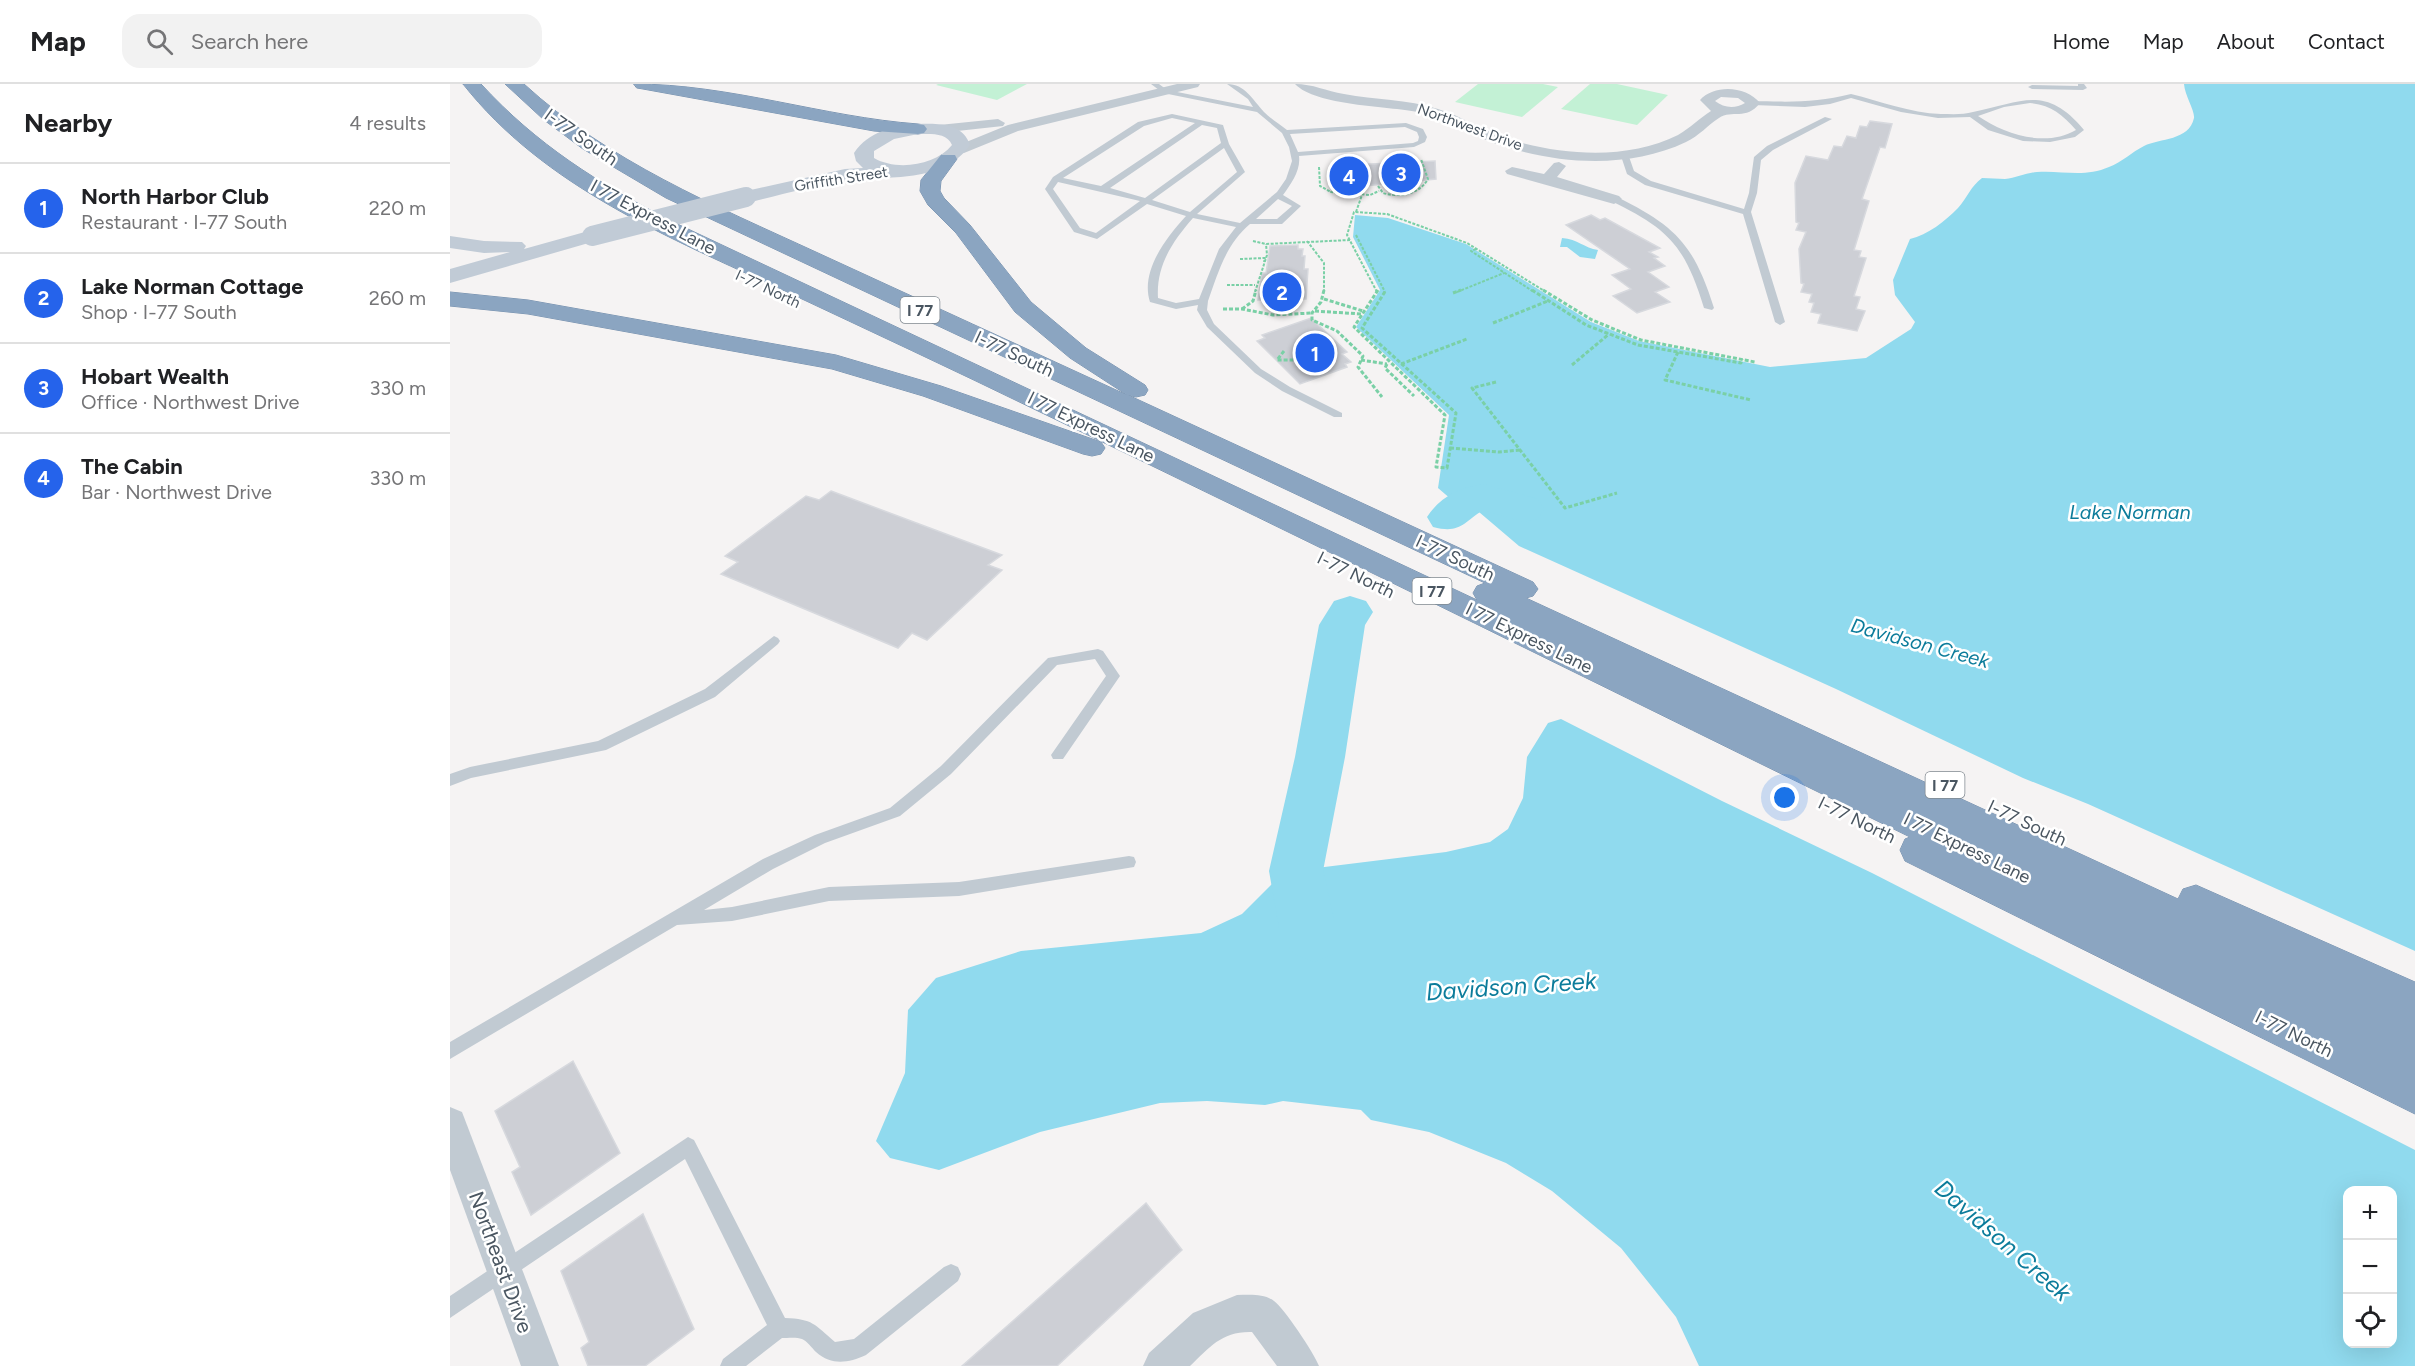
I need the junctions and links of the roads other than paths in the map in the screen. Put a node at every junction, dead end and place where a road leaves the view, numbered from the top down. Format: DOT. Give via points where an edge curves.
graph roads {
  1 [pos="454,84"];
  2 [pos="472,84"];
  3 [pos="495,84"];
  4 [pos="514,84"];
  5 [pos="643,84"];
  6 [pos="1193,84"];
  7 [pos="1230,84"];
  8 [pos="1302,84"];
  9 [pos="2080,84"];
  10 [pos="2031,85"];
  11 [pos="1158,87"];
  12 [pos="2026,99"];
  13 [pos="1753,103"];
  14 [pos="1258,110"];
  15 [pos="1972,115"];
  16 [pos="1828,119"];
  17 [pos="1202,122"];
  18 [pos="918,129"];
  19 [pos="939,129"];
  20 [pos="1285,132"];
  21 [pos="871,144"];
  22 [pos="1225,144"];
  23 [pos="1624,153"];
  24 [pos="953,154"];
  25 [pos="1296,154"];
  26 [pos="1569,155"];
  27 [pos="896,170"];
  28 [pos="1512,171"];
  29 [pos="1056,179"];
  30 [pos="1547,179"];
  31 [pos="786,187"];
  32 [pos="1103,189"];
  33 [pos="1279,195"];
  34 [pos="1614,199"];
  35 [pos="1146,200"];
  36 [pos="1747,212"];
  37 [pos="1191,214"];
  38 [pos="1245,224"];
  39 [pos="567,242"];
  40 [pos="450,243"];
  41 [pos="450,267"];
  42 [pos="450,276"];
  43 [pos="450,298"];
  44 [pos="1203,301"];
  45 [pos="1708,308"];
  46 [pos="450,310"];
  47 [pos="1780,322"];
  48 [pos="665,333"];
  49 [pos="1338,416"];
  50 [pos="1109,454"];
  51 [pos="1345,507"];
  52 [pos="774,641"];
  53 [pos="1058,754"];
  54 [pos="450,780"];
  55 [pos="1129,862"];
  56 [pos="674,920"];
  57 [pos="2415,1002"];
  58 [pos="2415,1029"];
  59 [pos="450,1051"];
  60 [pos="2415,1064"];
  61 [pos="2415,1093"];
  62 [pos="450,1124"];
  63 [pos="505,1271"];
  64 [pos="951,1274"];
  65 [pos="450,1308"];
  66 [pos="779,1328"];
  67 [pos="540,1366"];
  68 [pos="730,1366"];
  69 [pos="1162,1366"];
  70 [pos="1300,1366"];
  1 -- 50 [label="highway, I-77 North / I 77" via="512,146 588,198 699,256"];
  2 -- 60 [label="highway, I 77 Express Lane / I 77" via="509,125 551,158 677,231"];
  3 -- 58 [label="highway, I 77 Express Lane / I 77" via="574,151 691,217"];
  4 -- 51 [label="highway, I-77 South / I 77" via="589,146 674,194"];
  5 -- 18 [label="highway" via="874,126"];
  6 -- 11 [label="street"];
  7 -- 14 [label="lane" via="1251,98"];
  8 -- 26 [label="street, Northwest Drive" via="1336,97 1425,109 1500,141"];
  9 -- 10 [label="lane" via="2084,88"];
  10 -- 12 [label="lane"];
  11 -- 14 [label="lane"];
  11 -- 19 [label="street" via="993,124"];
  11 -- 24 [label="street" via="1012,128"];
  12 -- 15 [label="lane"];
  12 -- 15 [label="lane" via="2051,104 2065,112 2080,129 2050,140 2023,139 1991,128"];
  13 -- 15 [label="lane" via="1805,105 1830,102 1849,93 1901,110 1938,116"];
  13 -- 23 [label="street, Northwest Drive" via="1734,93 1718,93 1707,100 1722,110 1681,139"];
  14 -- 20 [label="lane"];
  16 -- 36 [label="lane" via="1770,148 1757,159"];
  17 -- 22 [label="lane" via="1220,127"];
  17 -- 29 [label="lane" via="1172,116 1141,124"];
  17 -- 32 [label="lane"];
  18 -- 19 [label="main road, Griffith Street"];
  18 -- 21 [label="main road, Griffith Street" via="887,135"];
  19 -- 24 [label="main road" via="959,137 961,145"];
  20 -- 25 [label="lane"];
  20 -- 25 [label="lane" via="1406,125 1420,131 1423,137 1414,146"];
  21 -- 27 [label="main road" via="863,153 865,161 877,168"];
  21 -- 31 [label="main road, Griffith Street"];
  22 -- 35 [label="lane"];
  22 -- 37 [label="lane" via="1241,172"];
  23 -- 26 [label="street, Northwest Drive"];
  23 -- 36 [label="lane" via="1630,172 1648,183"];
  24 -- 27 [label="main road, Griffith Street" via="918,169"];
  24 -- 51 [label="highway" via="931,180 932,196 1038,321 1103,370"];
  25 -- 33 [label="lane" via="1290,179"];
  26 -- 30 [label="street"];
  27 -- 31 [label="main road, Griffith Street"];
  28 -- 30 [label="street, Northwest Drive"];
  29 -- 32 [label="lane"];
  29 -- 35 [label="lane" via="1049,189 1077,230 1097,236"];
  30 -- 34 [label="street, Northwest Drive"];
  31 -- 39 [label="main road, Griffith Street, bridge"];
  32 -- 35 [label="lane"];
  33 -- 38 [label="lane"];
  33 -- 38 [label="lane" via="1297,206 1279,222"];
  34 -- 45 [label="lane" via="1647,214 1683,244 1699,274"];
  35 -- 37 [label="lane"];
  36 -- 47 [label="lane"];
  37 -- 38 [label="lane"];
  37 -- 44 [label="lane" via="1166,244 1151,282 1153,300 1176,306"];
  38 -- 44 [label="lane" via="1223,249"];
  39 -- 40 [label="main road, Griffith Street" via="498,247"];
  39 -- 42 [label="main road, Griffith Street"];
  40 -- 41 [label="main road" via="458,253"];
  43 -- 48 [label="highway" via="528,307"];
  44 -- 49 [label="lane" via="1202,309 1210,325 1258,371"];
  46 -- 48 [label="highway"];
  48 -- 50 [label="highway" via="805,355 867,370"];
  50 -- 61 [label="highway, I-77 North / I 77"];
  51 -- 57 [label="highway, I-77 South / I 77"];
  52 -- 54 [label="lane" via="710,693 602,746"];
  53 -- 56 [label="lane" via="1113,676 1098,654 1053,661 946,770 895,812 820,839 768,864"];
  55 -- 56 [label="lane" via="959,889 830,894 732,914"];
  56 -- 59 [label="lane"];
  62 -- 63 [label="street, Northeast Drive"];
  63 -- 65 [label="lane"];
  63 -- 66 [label="lane" via="688,1146"];
  63 -- 67 [label="street, Northeast Drive"];
  64 -- 66 [label="lane" via="859,1348 831,1352 805,1329"];
  66 -- 68 [label="lane"];
  69 -- 70 [label="street" via="1206,1326 1237,1312 1262,1314"];
}
